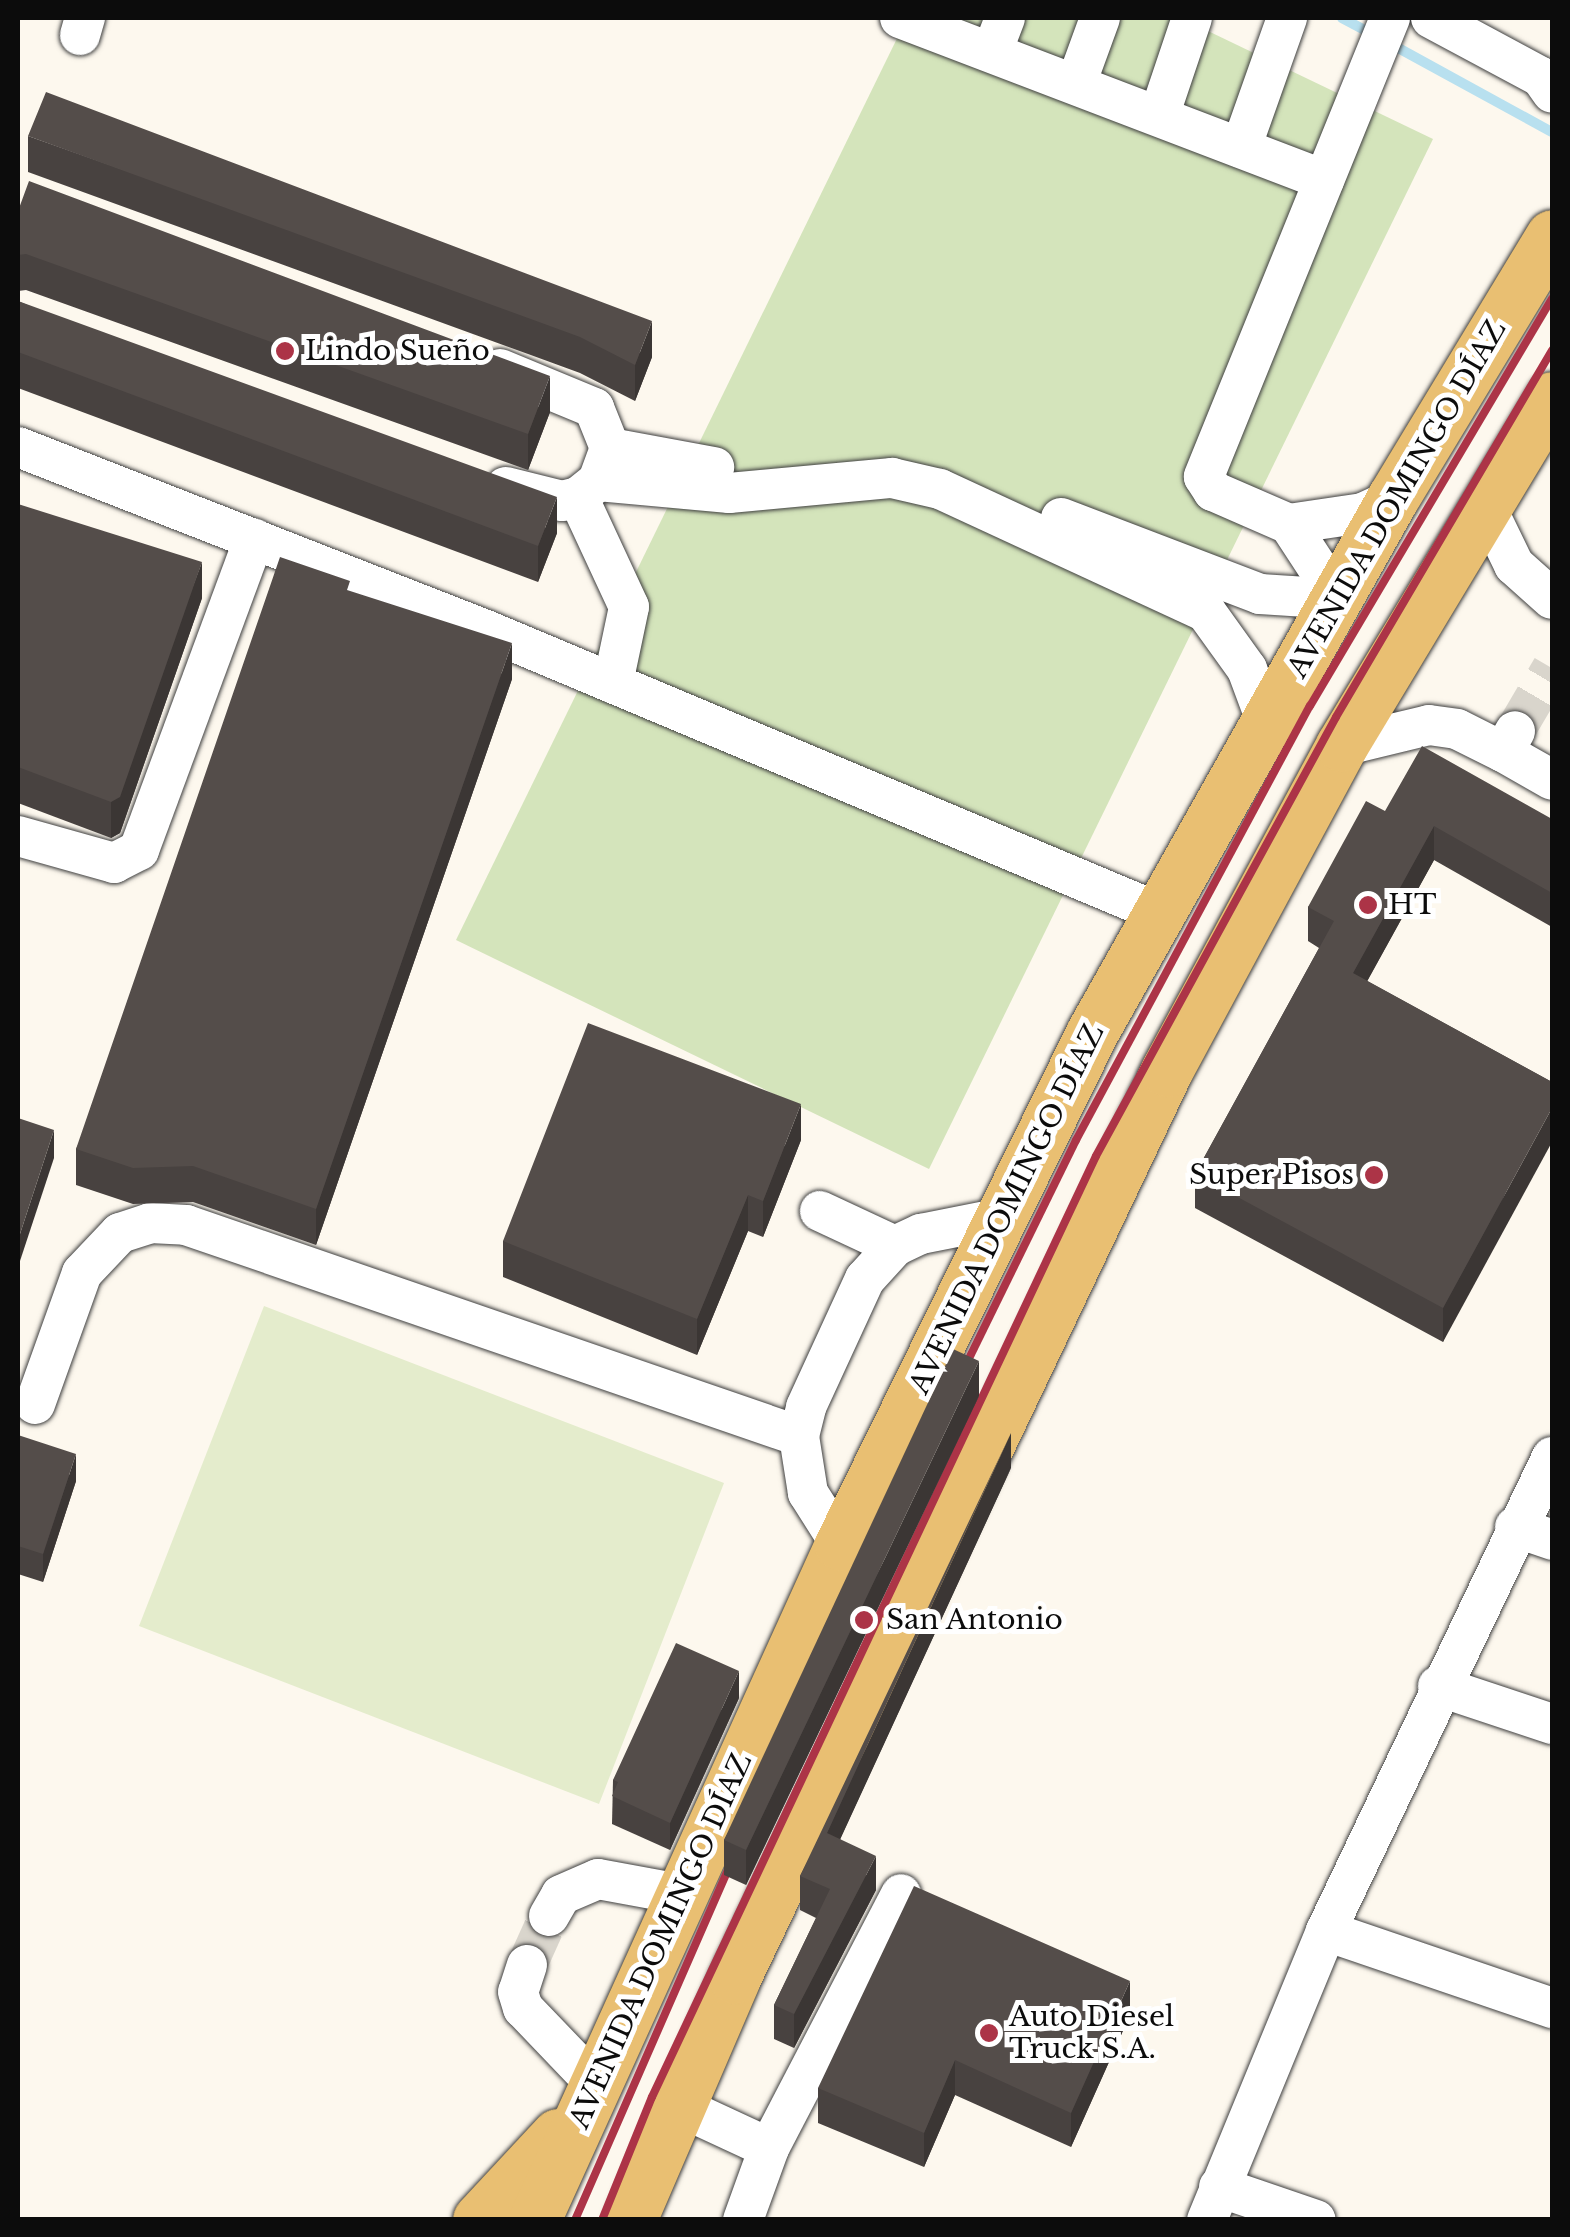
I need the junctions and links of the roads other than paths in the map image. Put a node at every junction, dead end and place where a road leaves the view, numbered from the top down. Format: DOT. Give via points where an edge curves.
graph roads {
  1 [pos="901,18"];
  2 [pos="1100,18"];
  3 [pos="1192,18"];
  4 [pos="1288,18"];
  5 [pos="1390,18"];
  6 [pos="1431,18"];
  7 [pos="999,35"];
  8 [pos="1549,82"];
  9 [pos="1076,84"];
  10 [pos="1158,116"];
  11 [pos="1241,148"];
  12 [pos="1324,180"];
  13 [pos="1552,236"];
  14 [pos="462,354"];
  15 [pos="1552,398"];
  16 [pos="18,447"];
  17 [pos="461,471"];
  18 [pos="596,475"];
  19 [pos="1393,499"];
  20 [pos="1485,505"];
  21 [pos="1289,524"];
  22 [pos="254,539"];
  23 [pos="1552,598"];
  24 [pos="1338,599"];
  25 [pos="613,683"];
  26 [pos="1267,723"];
  27 [pos="1342,746"];
  28 [pos="1552,780"];
  29 [pos="18,836"];
  30 [pos="1160,913"];
  31 [pos="820,1212"];
  32 [pos="1002,1218"];
  33 [pos="895,1246"];
  34 [pos="35,1404"];
  35 [pos="799,1436"];
  36 [pos="1552,1457"];
  37 [pos="1534,1534"];
  38 [pos="842,1546"];
  39 [pos="1438,1686"];
  40 [pos="1552,1724"];
  41 [pos="680,1894"];
  42 [pos="901,1894"];
  43 [pos="549,1916"];
  44 [pos="1326,1932"];
  45 [pos="526,1965"];
  46 [pos="735,1978"];
  47 [pos="1552,2008"];
  48 [pos="591,2094"];
  49 [pos="700,2116"];
  50 [pos="769,2148"];
  51 [pos="1213,2203"];
  52 [pos="479,2220"];
  53 [pos="535,2220"];
  54 [pos="631,2220"];
  55 [pos="672,2220"];
  56 [pos="743,2220"];
  57 [pos="1316,2220"];
  1 -- 7 [label="street"];
  2 -- 9 [label="street"];
  3 -- 10 [label="street"];
  4 -- 11 [label="street"];
  5 -- 12 [label="street"];
  6 -- 8 [label="street"];
  7 -- 9 [label="street"];
  9 -- 10 [label="street"];
  10 -- 11 [label="street"];
  11 -- 12 [label="street"];
  12 -- 21 [label="street" via="1204,477 1213,490"];
  13 -- 19 [label="main road, AVENIDA DOMINGO DÍAZ"];
  14 -- 18 [label="street" via="594,408"];
  15 -- 20 [label="main road"];
  16 -- 22 [label="street"];
  17 -- 18 [label="street" via="535,498"];
  18 -- 24 [label="street" via="919,463 1260,594"];
  18 -- 25 [label="street" via="629,607"];
  18 -- 26 [label="street" via="729,493 892,478 940,490 1206,612 1247,668"];
  19 -- 21 [label="street" via="1363,513"];
  19 -- 24 [label="main road, AVENIDA DOMINGO DÍAZ"];
  20 -- 23 [label="street" via="1514,565"];
  20 -- 27 [label="main road"];
  21 -- 24 [label="street"];
  22 -- 25 [label="street"];
  22 -- 29 [label="street" via="138,850 114,863"];
  24 -- 26 [label="main road, AVENIDA DOMINGO DÍAZ"];
  25 -- 30 [label="street"];
  26 -- 30 [label="main road, AVENIDA DOMINGO DÍAZ"];
  27 -- 28 [label="street" via="1430,725 1509,742"];
  27 -- 46 [label="main road" via="1167,1072"];
  30 -- 32 [label="main road, AVENIDA DOMINGO DÍAZ"];
  31 -- 33 [label="street"];
  32 -- 33 [label="street" via="921,1234"];
  32 -- 38 [label="main road, AVENIDA DOMINGO DÍAZ"];
  33 -- 35 [label="street" via="865,1278 806,1406"];
  34 -- 35 [label="street" via="82,1274 120,1233 150,1223 186,1225"];
  35 -- 38 [label="street" via="808,1493"];
  36 -- 37 [label="street"];
  37 -- 39 [label="street"];
  38 -- 41 [label="main road, AVENIDA DOMINGO DÍAZ"];
  39 -- 40 [label="street"];
  39 -- 44 [label="street"];
  41 -- 43 [label="street" via="598,1879 561,1895"];
  41 -- 48 [label="main road, AVENIDA DOMINGO DÍAZ"];
  42 -- 50 [label="street"];
  44 -- 47 [label="street"];
  44 -- 51 [label="street"];
  45 -- 48 [label="street" via="518,1992 523,2008"];
  46 -- 49 [label="main road" via="721,2069"];
  46 -- 54 [label="main road"];
  48 -- 52 [label="main road"];
  48 -- 53 [label="main road, AVENIDA DOMINGO DÍAZ"];
  49 -- 50 [label="street"];
  49 -- 55 [label="main road"];
  50 -- 56 [label="street"];
  51 -- 57 [label="street"];
}
